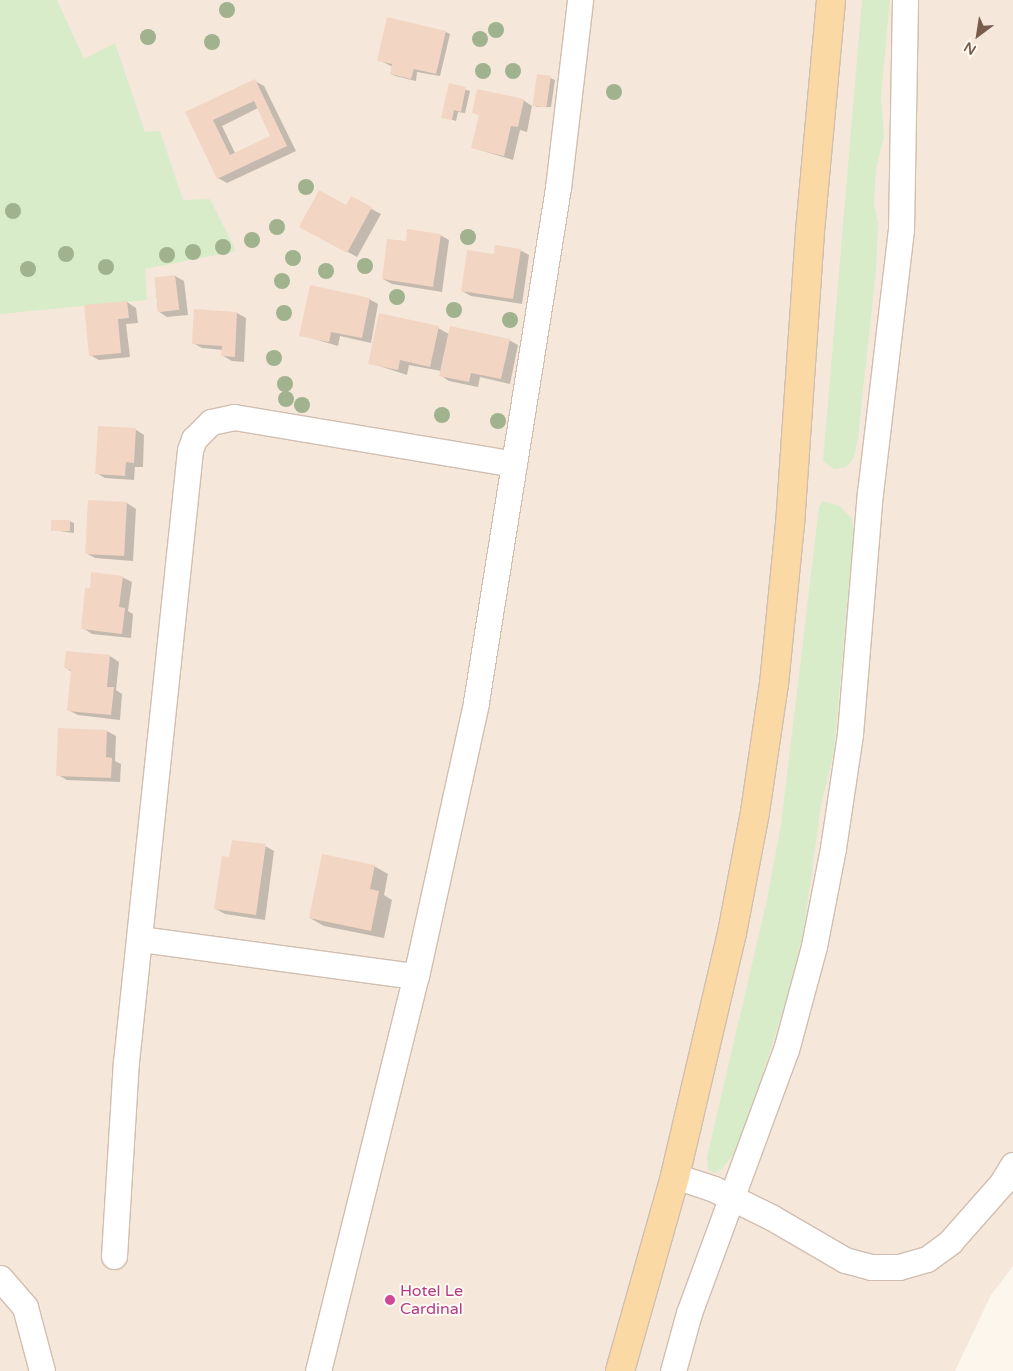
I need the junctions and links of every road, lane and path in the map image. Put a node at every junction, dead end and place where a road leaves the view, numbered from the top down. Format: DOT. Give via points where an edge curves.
graph roads {
  1 [pos="580,0"];
  2 [pos="831,0"];
  3 [pos="905,0"];
  4 [pos="514,464"];
  5 [pos="141,939"];
  6 [pos="416,976"];
  7 [pos="1013,1165"];
  8 [pos="675,1176"];
  9 [pos="730,1197"];
  10 [pos="114,1256"];
  11 [pos="0,1278"];
  12 [pos="42,1371"];
  13 [pos="318,1371"];
  14 [pos="620,1371"];
  15 [pos="673,1371"];
  1 -- 4 [label="street" via="558,188"];
  2 -- 8 [label="main road" via="774,684 755,812 732,933"];
  3 -- 9 [label="street" via="901,230 870,493 848,744 814,946 786,1050 746,1163"];
  4 -- 5 [label="street" via="234,417 211,422 202,429 190,450"];
  4 -- 6 [label="street" via="476,702"];
  5 -- 6 [label="street"];
  5 -- 10 [label="street" via="126,1062"];
  6 -- 13 [label="street"];
  7 -- 9 [label="street" via="992,1196 950,1242 928,1259 898,1268 871,1267 845,1260"];
  8 -- 9 [label="street"];
  8 -- 14 [label="main road"];
  9 -- 15 [label="street" via="688,1312"];
  11 -- 12 [label="street" via="25,1308"];
}
